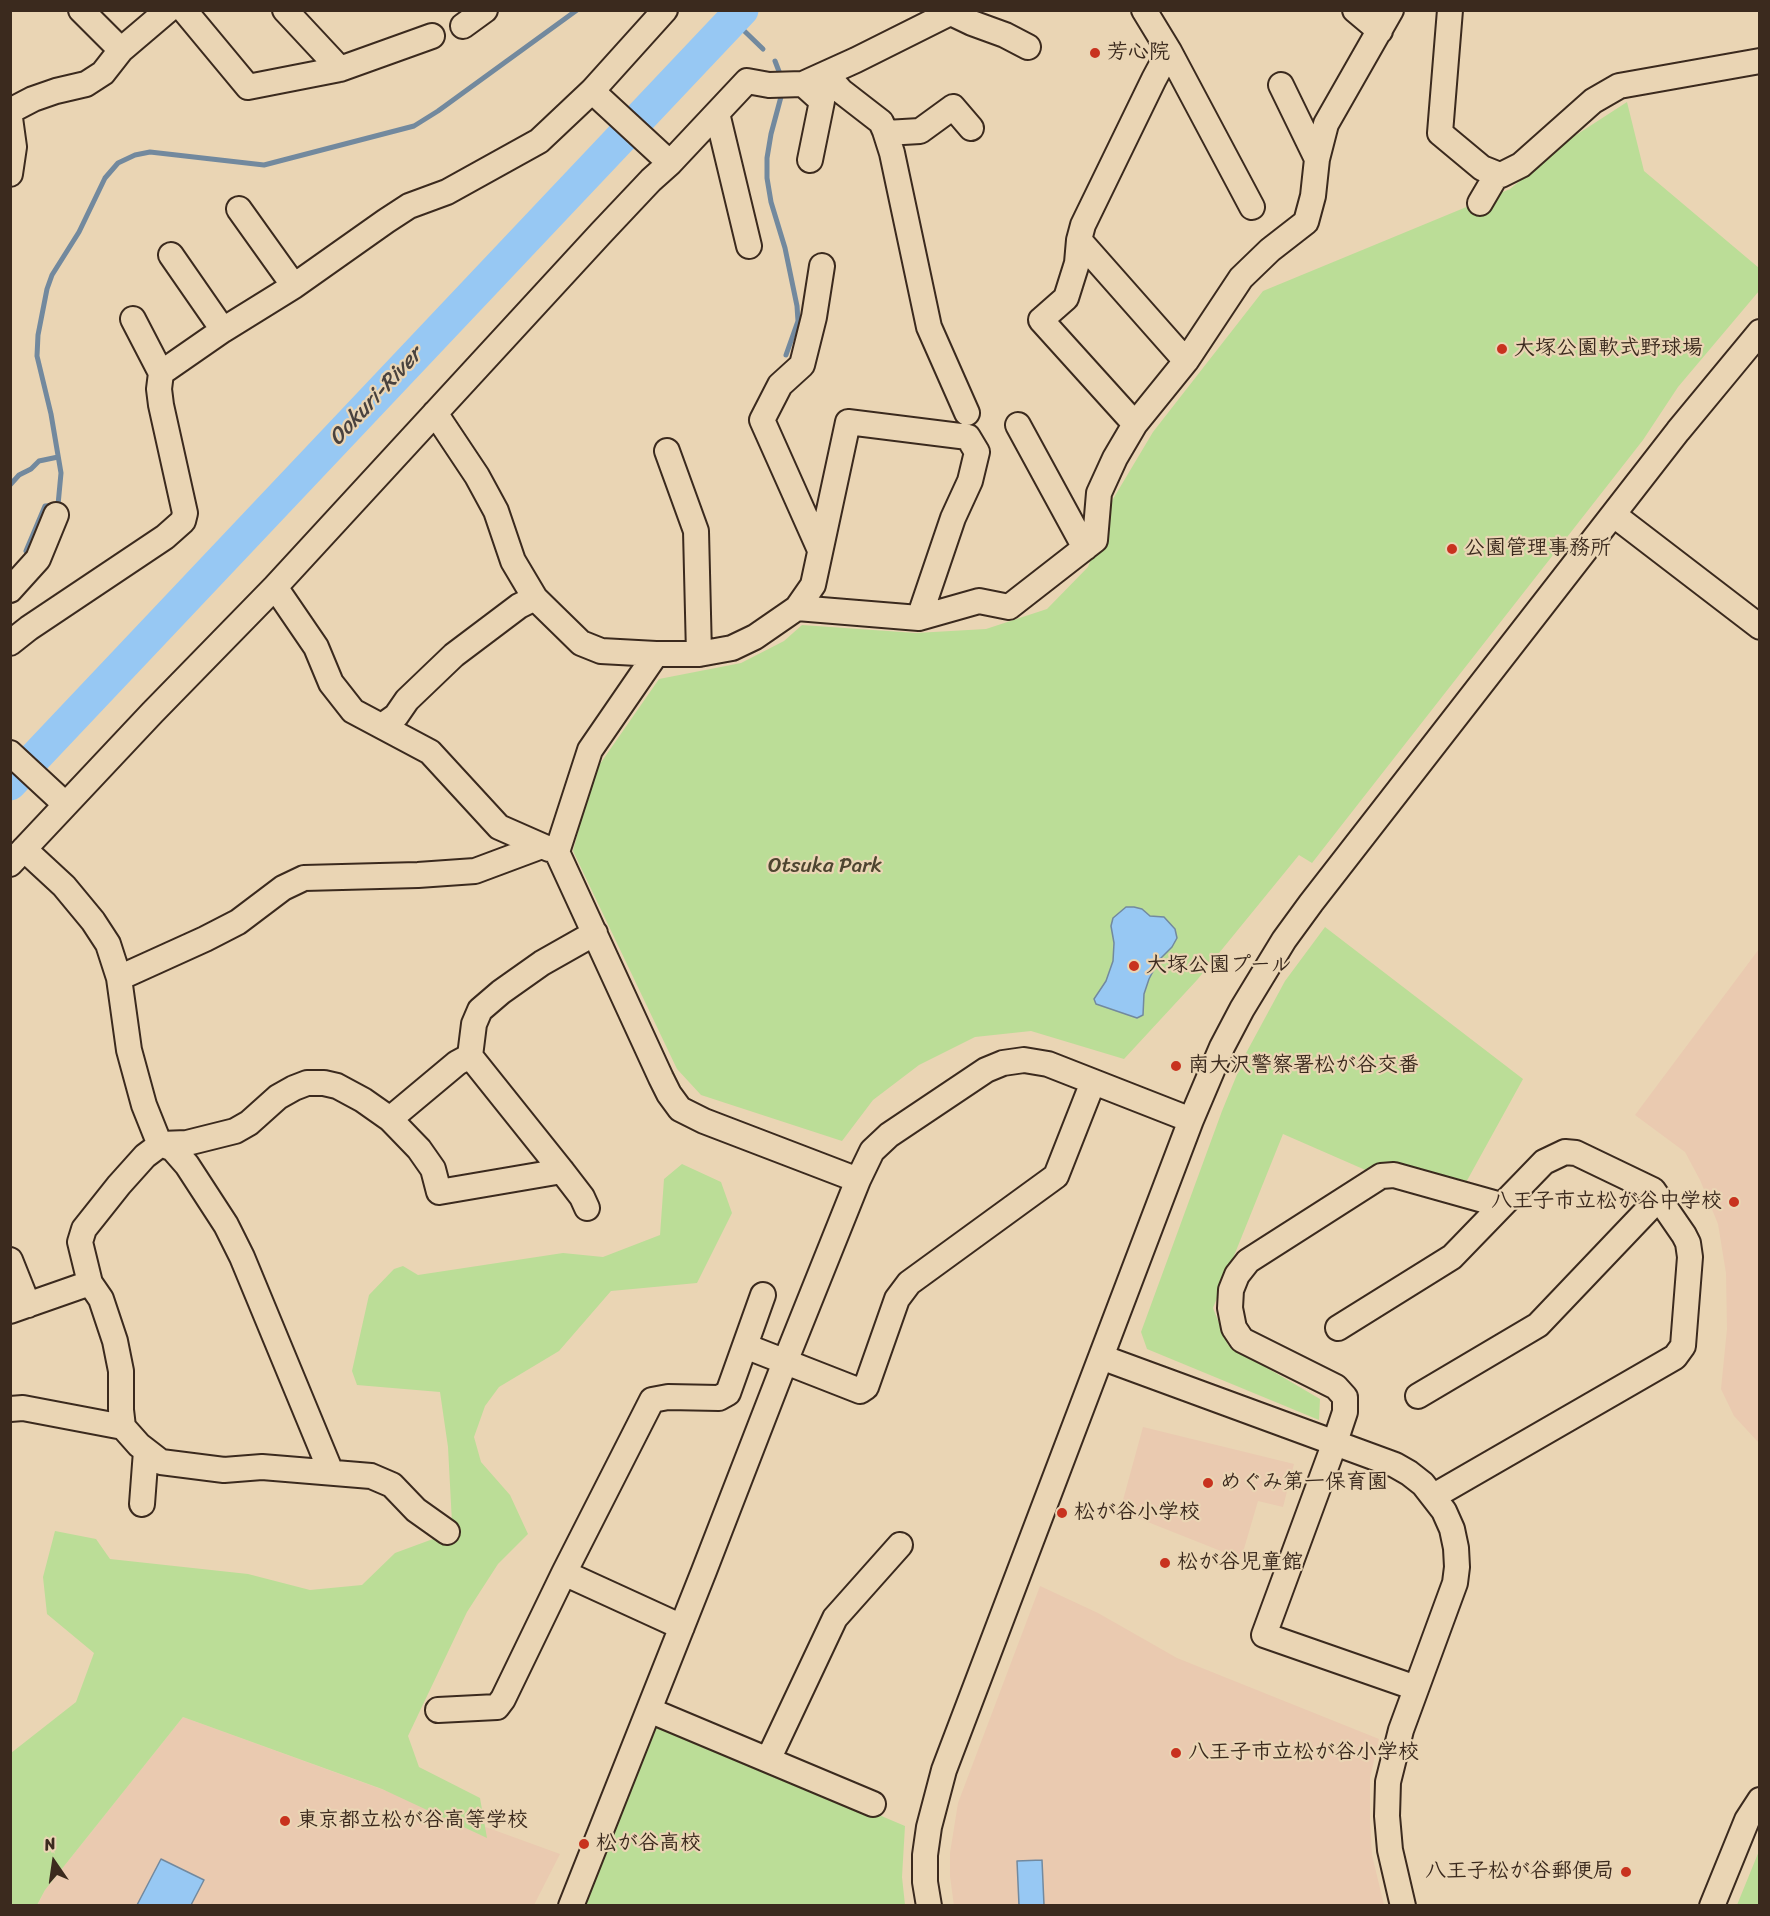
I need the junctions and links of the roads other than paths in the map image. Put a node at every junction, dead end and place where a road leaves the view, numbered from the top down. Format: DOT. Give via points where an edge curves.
graph roads {
  1 [pos="81,10"];
  2 [pos="168,10"];
  3 [pos="184,10"];
  4 [pos="285,10"];
  5 [pos="485,10"];
  6 [pos="665,10"];
  7 [pos="1144,10"];
  8 [pos="1355,10"];
  9 [pos="1450,10"];
  10 [pos="953,12"];
  11 [pos="1385,20"];
  12 [pos="462,26"];
  13 [pos="432,36"];
  14 [pos="1028,47"];
  15 [pos="121,50"];
  16 [pos="1169,51"];
  17 [pos="1760,61"];
  18 [pos="340,69"];
  19 [pos="826,74"];
  20 [pos="803,84"];
  21 [pos="1281,85"];
  22 [pos="594,93"];
  23 [pos="10,111"];
  24 [pos="717,113"];
  25 [pos="10,118"];
  26 [pos="971,128"];
  27 [pos="886,133"];
  28 [pos="1317,159"];
  29 [pos="810,160"];
  30 [pos="668,162"];
  31 [pos="10,174"];
  32 [pos="1497,174"];
  33 [pos="1480,203"];
  34 [pos="1252,207"];
  35 [pos="239,209"];
  36 [pos="1078,240"];
  37 [pos="749,246"];
  38 [pos="171,255"];
  39 [pos="822,266"];
  40 [pos="294,286"];
  41 [pos="133,319"];
  42 [pos="224,330"];
  43 [pos="1760,332"];
  44 [pos="1186,361"];
  45 [pos="161,373"];
  46 [pos="435,413"];
  47 [pos="967,413"];
  48 [pos="1135,424"];
  49 [pos="1018,425"];
  50 [pos="667,451"];
  51 [pos="56,515"];
  52 [pos="1614,515"];
  53 [pos="1085,548"];
  54 [pos="820,550"];
  55 [pos="275,587"];
  56 [pos="10,590"];
  57 [pos="535,598"];
  58 [pos="797,608"];
  59 [pos="920,618"];
  60 [pos="1760,627"];
  61 [pos="10,643"];
  62 [pos="656,654"];
  63 [pos="699,654"];
  64 [pos="382,726"];
  65 [pos="10,753"];
  66 [pos="63,802"];
  67 [pos="550,849"];
  68 [pos="17,856"];
  69 [pos="595,933"];
  70 [pos="119,978"];
  71 [pos="470,1056"];
  72 [pos="1093,1082"];
  73 [pos="390,1119"];
  74 [pos="1191,1120"];
  75 [pos="162,1144"];
  76 [pos="562,1171"];
  77 [pos="858,1180"];
  78 [pos="1659,1198"];
  79 [pos="1501,1205"];
  80 [pos="587,1208"];
  81 [pos="10,1260"];
  82 [pos="90,1283"];
  83 [pos="763,1295"];
  84 [pos="19,1308"];
  85 [pos="1338,1328"];
  86 [pos="745,1346"];
  87 [pos="1101,1357"];
  88 [pos="785,1362"];
  89 [pos="1418,1396"];
  90 [pos="10,1408"];
  91 [pos="123,1427"];
  92 [pos="1335,1442"];
  93 [pos="146,1451"];
  94 [pos="331,1472"];
  95 [pos="1434,1496"];
  96 [pos="142,1504"];
  97 [pos="447,1533"];
  98 [pos="900,1545"];
  99 [pos="564,1573"];
  100 [pos="682,1627"];
  101 [pos="1416,1688"];
  102 [pos="438,1710"];
  103 [pos="649,1710"];
  104 [pos="768,1760"];
  105 [pos="1760,1800"];
  106 [pos="873,1804"];
  107 [pos="571,1905"];
  108 [pos="929,1905"];
  109 [pos="1403,1905"];
  110 [pos="1712,1905"];
  1 -- 15 [label="street"];
  2 -- 15 [label="street"];
  3 -- 18 [label="street" via="248,87"];
  4 -- 18 [label="street"];
  5 -- 12 [label="street"];
  6 -- 22 [label="street"];
  7 -- 16 [label="street"];
  8 -- 11 [label="street"];
  9 -- 32 [label="street" via="1440,133 1482,168"];
  10 -- 14 [label="street"];
  10 -- 19 [label="street"];
  11 -- 28 [label="street" via="1326,124"];
  13 -- 18 [label="street"];
  15 -- 23 [label="street" via="104,73 86,84 33,99"];
  16 -- 34 [label="street"];
  16 -- 36 [label="street"];
  17 -- 32 [label="street" via="1619,86 1593,101 1521,165"];
  19 -- 20 [label="street"];
  19 -- 27 [label="street" via="881,122"];
  20 -- 24 [label="street" via="747,81"];
  20 -- 29 [label="street" via="822,101"];
  21 -- 28 [label="street"];
  22 -- 30 [label="street"];
  22 -- 40 [label="street" via="539,141 447,192 409,206"];
  24 -- 30 [label="street"];
  24 -- 37 [label="street"];
  25 -- 31 [label="street" via="14,147"];
  26 -- 27 [label="street" via="953,107 920,131"];
  27 -- 47 [label="street" via="929,327"];
  28 -- 44 [label="street" via="1306,222 1241,278"];
  30 -- 46 [label="street"];
  32 -- 33 [label="street"];
  35 -- 40 [label="street"];
  36 -- 44 [label="street"];
  36 -- 48 [label="street" via="1077,263 1066,298 1041,320"];
  38 -- 42 [label="street"];
  39 -- 54 [label="street" via="802,365 780,385 762,420"];
  40 -- 42 [label="street"];
  41 -- 45 [label="street"];
  42 -- 45 [label="street"];
  43 -- 52 [label="street"];
  44 -- 48 [label="street"];
  45 -- 61 [label="street" via="161,405 185,513 183,521"];
  46 -- 55 [label="street"];
  46 -- 57 [label="street" via="477,476 496,512 513,561"];
  48 -- 53 [label="street" via="1099,493 1095,540"];
  49 -- 53 [label="street"];
  50 -- 63 [label="street" via="696,531"];
  51 -- 56 [label="street" via="38,559"];
  52 -- 60 [label="street"];
  52 -- 74 [label="street" via="1284,940 1222,1047"];
  53 -- 59 [label="street" via="1009,607 979,601"];
  54 -- 58 [label="street" via="813,585"];
  54 -- 59 [label="street" via="848,422 968,437 977,453 970,481 953,518"];
  55 -- 64 [label="street" via="316,647 331,683 353,711"];
  55 -- 66 [label="street"];
  57 -- 62 [label="street" via="581,643 601,651"];
  57 -- 64 [label="street" via="454,655"];
  58 -- 59 [label="street"];
  58 -- 63 [label="street" via="732,648"];
  62 -- 63 [label="street"];
  62 -- 67 [label="street" via="590,750"];
  64 -- 67 [label="street" via="429,752 499,827"];
  65 -- 66 [label="street"];
  66 -- 68 [label="street"];
  67 -- 69 [label="street"];
  67 -- 70 [label="street" via="475,871 304,878 283,888 238,922"];
  68 -- 70 [label="street" via="64,886 108,944"];
  69 -- 71 [label="street" via="542,963 480,1010"];
  69 -- 77 [label="street" via="661,1078 680,1109"];
  70 -- 75 [label="street" via="129,1050 144,1105"];
  71 -- 73 [label="street"];
  71 -- 76 [label="street"];
  72 -- 74 [label="street"];
  72 -- 77 [label="street" via="1048,1064 1023,1060 986,1070 889,1135 872,1151"];
  72 -- 88 [label="street" via="1056,1176 909,1283 897,1299 866,1387 860,1391"];
  73 -- 75 [label="street" via="337,1086 307,1083 278,1097 235,1131 187,1143"];
  73 -- 76 [label="street" via="434,1169 439,1192"];
  74 -- 87 [label="street"];
  75 -- 82 [label="street" via="145,1156 84,1229 80,1242"];
  75 -- 94 [label="street" via="173,1149 187,1165 226,1225"];
  76 -- 80 [label="street"];
  77 -- 88 [label="street"];
  78 -- 79 [label="street" via="1653,1190 1576,1153 1565,1152 1544,1162"];
  78 -- 89 [label="street" via="1538,1325"];
  78 -- 95 [label="street" via="1684,1234 1690,1257 1683,1346 1675,1357"];
  79 -- 85 [label="street" via="1452,1257"];
  79 -- 92 [label="street" via="1394,1175 1381,1176 1248,1262 1238,1275 1230,1308 1234,1328 1242,1340 1336,1387 1345,1397 1345,1412"];
  81 -- 84 [label="street"];
  82 -- 84 [label="street"];
  82 -- 91 [label="street" via="101,1299 115,1341 121,1371"];
  83 -- 86 [label="street"];
  86 -- 88 [label="street"];
  86 -- 99 [label="street" via="728,1393 719,1398 668,1396 652,1400"];
  87 -- 92 [label="street"];
  87 -- 108 [label="street" via="944,1770 928,1827 925,1882"];
  88 -- 100 [label="street"];
  90 -- 91 [label="street"];
  91 -- 93 [label="street"];
  92 -- 95 [label="street" via="1402,1469"];
  92 -- 101 [label="street" via="1264,1635"];
  93 -- 94 [label="street" via="161,1461 224,1470 262,1467"];
  93 -- 96 [label="street"];
  94 -- 97 [label="street" via="371,1476 392,1485 416,1510"];
  95 -- 101 [label="street" via="1452,1529 1457,1567"];
  98 -- 104 [label="street" via="835,1618"];
  99 -- 100 [label="street"];
  99 -- 102 [label="street" via="497,1707"];
  100 -- 103 [label="street"];
  101 -- 109 [label="street" via="1388,1782 1390,1850"];
  103 -- 104 [label="street"];
  103 -- 107 [label="street"];
  104 -- 106 [label="street"];
  105 -- 110 [label="street" via="1747,1820"];
}
